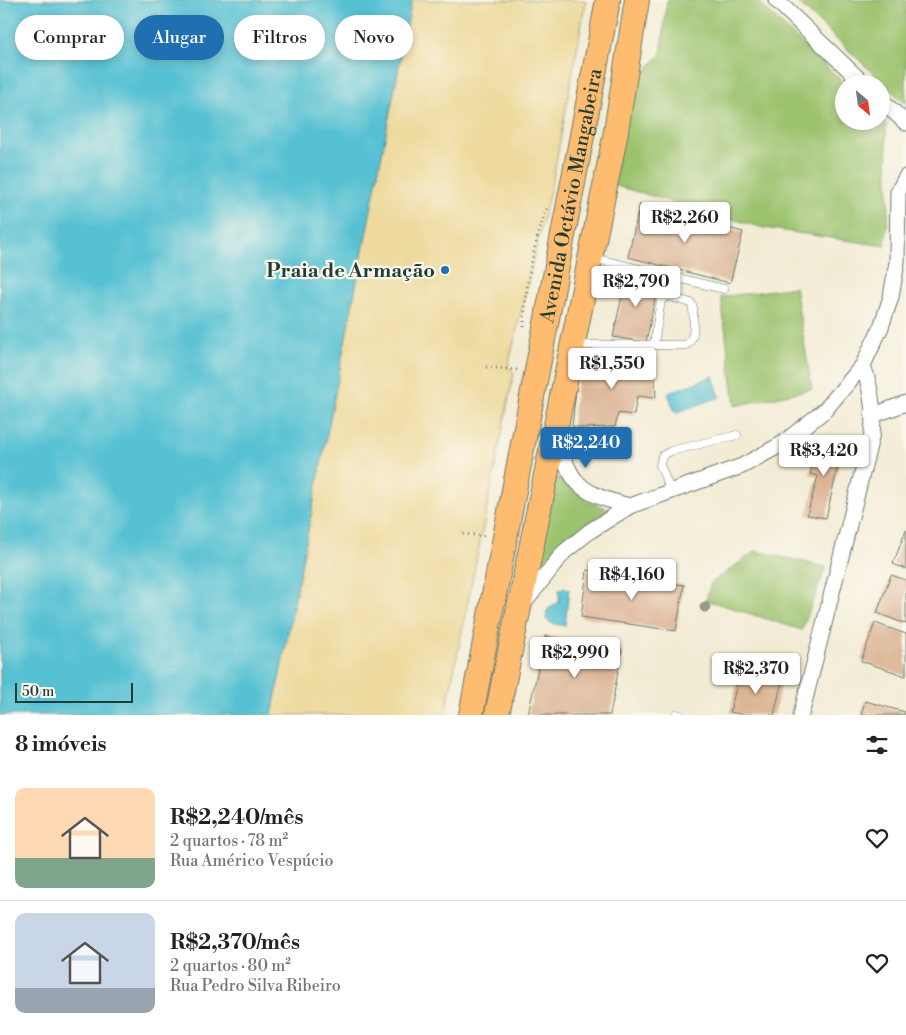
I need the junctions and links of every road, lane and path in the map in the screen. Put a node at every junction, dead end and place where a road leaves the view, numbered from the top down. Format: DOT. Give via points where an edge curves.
graph roads {
  1 [pos="608,0"];
  2 [pos="637,0"];
  3 [pos="776,0"];
  4 [pos="855,75"];
  5 [pos="890,108"];
  6 [pos="906,123"];
  7 [pos="906,176"];
  8 [pos="591,257"];
  9 [pos="724,289"];
  10 [pos="654,344"];
  11 [pos="573,345"];
  12 [pos="863,364"];
  13 [pos="486,366"];
  14 [pos="520,371"];
  15 [pos="906,403"];
  16 [pos="874,415"];
  17 [pos="557,420"];
  18 [pos="737,435"];
  19 [pos="671,492"];
  20 [pos="630,506"];
  21 [pos="463,534"];
  22 [pos="485,536"];
  23 [pos="518,611"];
  24 [pos="471,715"];
  25 [pos="497,715"];
  26 [pos="801,715"];
  1 -- 24 [label="main road, Avenida Octávio Mangabeira"];
  2 -- 8 [label="main road, Avenida Octávio Mangabeira"];
  3 -- 4 [label="street"];
  5 -- 6 [label="street"];
  7 -- 12 [label="street" via="898,192 898,262 891,297"];
  8 -- 9 [label="lane"];
  8 -- 11 [label="main road, Avenida Octávio Mangabeira"];
  10 -- 10 [label="lane" via="686,345 691,342 691,304 668,296 661,300"];
  10 -- 11 [label="lane"];
  11 -- 17 [label="main road, Avenida Octávio Mangabeira"];
  12 -- 16 [label="street"];
  12 -- 19 [label="street" via="825,410 782,444 742,466"];
  13 -- 14 [label="path"];
  15 -- 16 [label="street"];
  16 -- 26 [label="street" via="872,434"];
  17 -- 20 [label="street" via="562,455 569,474 586,491 603,500"];
  17 -- 23 [label="main road, Avenida Octávio Mangabeira"];
  18 -- 19 [label="lane" via="662,456 660,465"];
  19 -- 20 [label="street"];
  20 -- 23 [label="street" via="564,552"];
  21 -- 22 [label="path"];
  23 -- 25 [label="main road, Avenida Octávio Mangabeira"];
}
